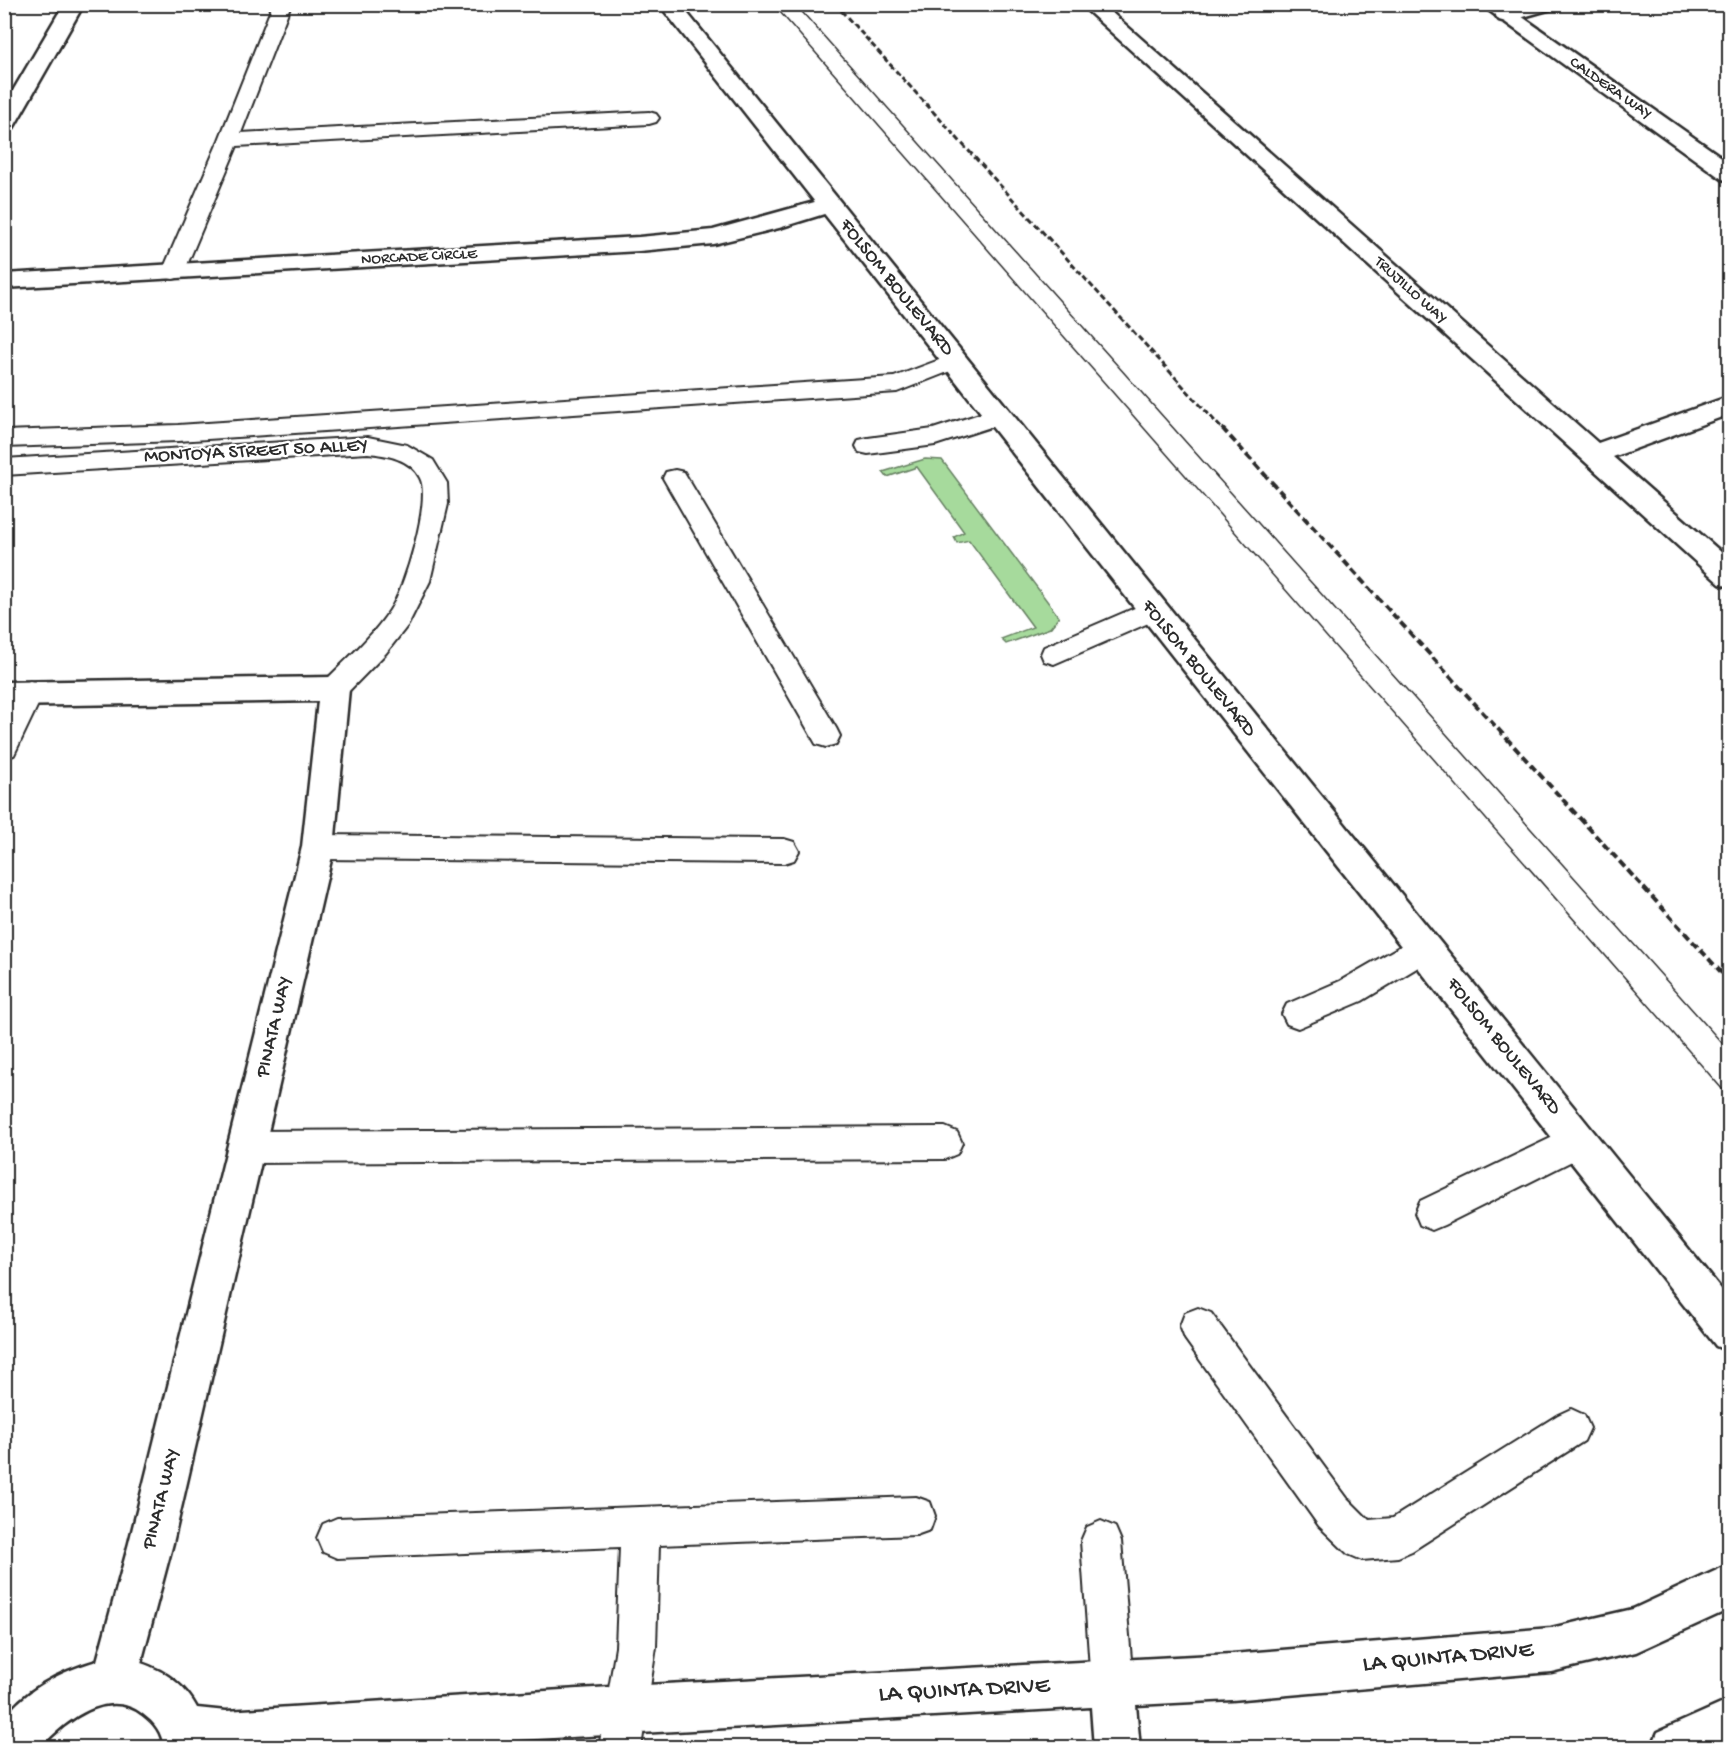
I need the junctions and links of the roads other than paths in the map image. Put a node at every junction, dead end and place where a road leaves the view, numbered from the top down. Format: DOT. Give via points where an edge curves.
graph roads {
  1 [pos="74,4"];
  2 [pos="282,4"];
  3 [pos="669,4"];
  4 [pos="1090,4"];
  5 [pos="1548,4"];
  6 [pos="1498,10"];
  7 [pos="649,118"];
  8 [pos="4,125"];
  9 [pos="229,140"];
  10 [pos="1730,174"];
  11 [pos="829,205"];
  12 [pos="173,272"];
  13 [pos="4,281"];
  14 [pos="955,362"];
  15 [pos="1730,404"];
  16 [pos="998,416"];
  17 [pos="4,439"];
  18 [pos="868,446"];
  19 [pos="1593,455"];
  20 [pos="4,467"];
  21 [pos="675,477"];
  22 [pos="1730,577"];
  23 [pos="1152,611"];
  24 [pos="1054,654"];
  25 [pos="334,689"];
  26 [pos="17,693"];
  27 [pos="826,736"];
  28 [pos="4,747"];
  29 [pos="318,847"];
  30 [pos="784,852"];
  31 [pos="1424,948"];
  32 [pos="1298,1014"];
  33 [pos="1578,1141"];
  34 [pos="945,1143"];
  35 [pos="246,1147"];
  36 [pos="1432,1213"];
  37 [pos="1198,1326"];
  38 [pos="1730,1332"];
  39 [pos="1571,1428"];
  40 [pos="916,1516"];
  41 [pos="640,1526"];
  42 [pos="337,1538"];
  43 [pos="1101,1541"];
  44 [pos="1730,1586"];
  45 [pos="114,1680"];
  46 [pos="1112,1683"];
  47 [pos="1730,1723"];
  48 [pos="623,1728"];
  49 [pos="186,1738"];
  50 [pos="12,1748"];
  51 [pos="1118,1748"];
  52 [pos="1674,1748"];
  1 -- 8 [label="street"];
  2 -- 9 [label="lane"];
  3 -- 11 [label="street, FOLSOM BOULEVARD"];
  4 -- 19 [label="street, TRUJILLO WAY"];
  5 -- 6 [label="street"];
  6 -- 10 [label="street, CALDERA WAY"];
  7 -- 9 [label="lane"];
  9 -- 12 [label="lane"];
  11 -- 12 [label="street, NORCADE CIRCLE" via="713,237 589,249"];
  11 -- 14 [label="street, FOLSOM BOULEVARD"];
  12 -- 13 [label="street, NORCADE CIRCLE"];
  14 -- 16 [label="street, FOLSOM BOULEVARD"];
  14 -- 17 [label="lane" via="897,384 178,433"];
  15 -- 19 [label="street"];
  16 -- 18 [label="lane" via="936,436"];
  16 -- 23 [label="street, FOLSOM BOULEVARD"];
  19 -- 22 [label="street, TRUJILLO WAY"];
  20 -- 25 [label="lane, MONTOYA STREET 50 ALLEY" via="368,445 407,453 425,466 435,483 436,503 420,572 413,594 386,637"];
  21 -- 27 [label="lane"];
  23 -- 24 [label="lane"];
  23 -- 31 [label="street, FOLSOM BOULEVARD"];
  25 -- 26 [label="street"];
  25 -- 29 [label="street, PINATA WAY"];
  26 -- 28 [label="lane"];
  29 -- 30 [label="lane"];
  29 -- 35 [label="street, PINATA WAY"];
  31 -- 32 [label="lane" via="1351,991"];
  31 -- 33 [label="street, FOLSOM BOULEVARD"];
  33 -- 36 [label="lane"];
  33 -- 38 [label="street, FOLSOM BOULEVARD"];
  34 -- 35 [label="lane"];
  35 -- 45 [label="street, PINATA WAY"];
  37 -- 39 [label="lane" via="1333,1512 1362,1540 1398,1537"];
  40 -- 41 [label="lane"];
  41 -- 42 [label="lane"];
  41 -- 48 [label="lane" via="636,1647"];
  43 -- 46 [label="lane"];
  44 -- 46 [label="street, LA QUINTA DRIVE" via="1636,1630 1551,1650 1232,1677"];
  45 -- 49 [label="street" via="138,1684 158,1694 174,1712"];
  45 -- 50 [label="street" via="88,1685 63,1696 40,1713"];
  46 -- 48 [label="street, LA QUINTA DRIVE"];
  46 -- 51 [label="street"];
  47 -- 52 [label="street"];
  48 -- 49 [label="street, LA QUINTA DRIVE" via="226,1734"];
}
